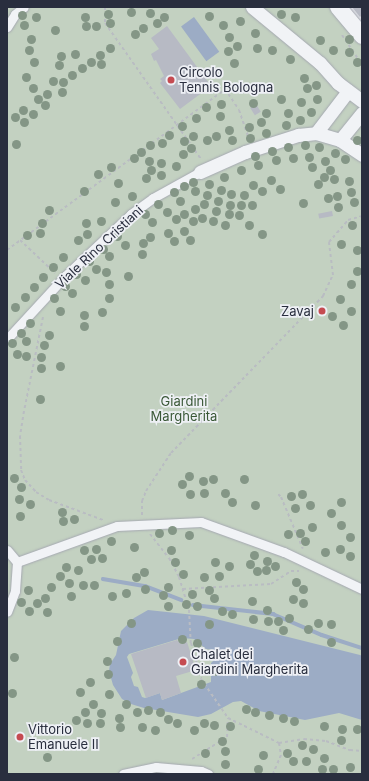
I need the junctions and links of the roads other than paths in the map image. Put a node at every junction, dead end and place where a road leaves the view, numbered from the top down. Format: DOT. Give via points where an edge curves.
graph roads {
  1 [pos="24,7"];
  2 [pos="252,7"];
  3 [pos="338,7"];
  4 [pos="7,27"];
  5 [pos="362,36"];
  6 [pos="348,91"];
  7 [pos="362,101"];
  8 [pos="362,113"];
  9 [pos="316,133"];
  10 [pos="340,140"];
  11 [pos="362,155"];
  12 [pos="203,170"];
  13 [pos="7,339"];
  14 [pos="7,550"];
  15 [pos="17,562"];
  16 [pos="362,589"];
  17 [pos="7,612"];
  18 [pos="204,773"];
  19 [pos="123,774"];
  1 -- 4 [label="street" via="15,14"];
  2 -- 6 [label="street" via="320,63"];
  3 -- 5 [label="street"];
  6 -- 7 [label="street"];
  6 -- 9 [label="street"];
  8 -- 10 [label="street"];
  9 -- 10 [label="street"];
  9 -- 12 [label="street, Viale Rino Cristiani" via="298,135 252,149"];
  10 -- 11 [label="street"];
  12 -- 13 [label="street, Viale Rino Cristiani" via="159,194 131,214 61,279"];
  14 -- 15 [label="street"];
  15 -- 16 [label="street" via="117,526 201,522 284,552"];
  15 -- 17 [label="street" via="15,591"];
  18 -- 19 [label="street" via="156,767"];
}
